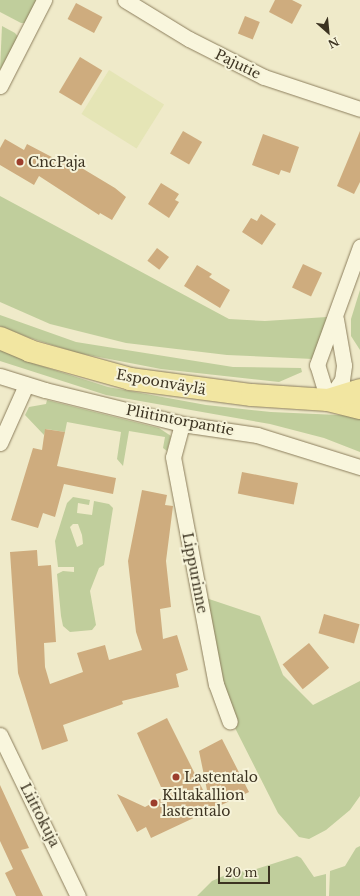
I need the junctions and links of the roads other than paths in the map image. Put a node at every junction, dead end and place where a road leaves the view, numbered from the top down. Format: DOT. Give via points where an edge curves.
graph roads {
  1 [pos="44,0"];
  2 [pos="125,0"];
  3 [pos="0,86"];
  4 [pos="360,109"];
  5 [pos="360,247"];
  6 [pos="336,319"];
  7 [pos="0,338"];
  8 [pos="0,376"];
  9 [pos="26,385"];
  10 [pos="360,390"];
  11 [pos="328,400"];
  12 [pos="360,408"];
  13 [pos="182,424"];
  14 [pos="0,443"];
  15 [pos="360,467"];
  16 [pos="230,722"];
  17 [pos="0,735"];
  18 [pos="78,896"];
  1 -- 3 [label="street"];
  2 -- 4 [label="street, Pajutie" via="189,39 264,77"];
  5 -- 6 [label="street" via="347,278"];
  6 -- 11 [label="street" via="344,365 342,380"];
  6 -- 11 [label="street" via="317,364 318,376"];
  7 -- 11 [label="main road, Espoonväylä" via="30,351 130,379 252,396"];
  8 -- 9 [label="street, Pliitintorpantie"];
  9 -- 13 [label="street, Pliitintorpantie"];
  9 -- 14 [label="street"];
  10 -- 11 [label="main road, Espoonväylä"];
  11 -- 12 [label="main road, Espoonväylä"];
  13 -- 15 [label="street, Pliitintorpantie" via="258,435"];
  13 -- 16 [label="street, Lippurinne" via="173,457 216,684"];
  17 -- 18 [label="street, Liittokuja"];
}
